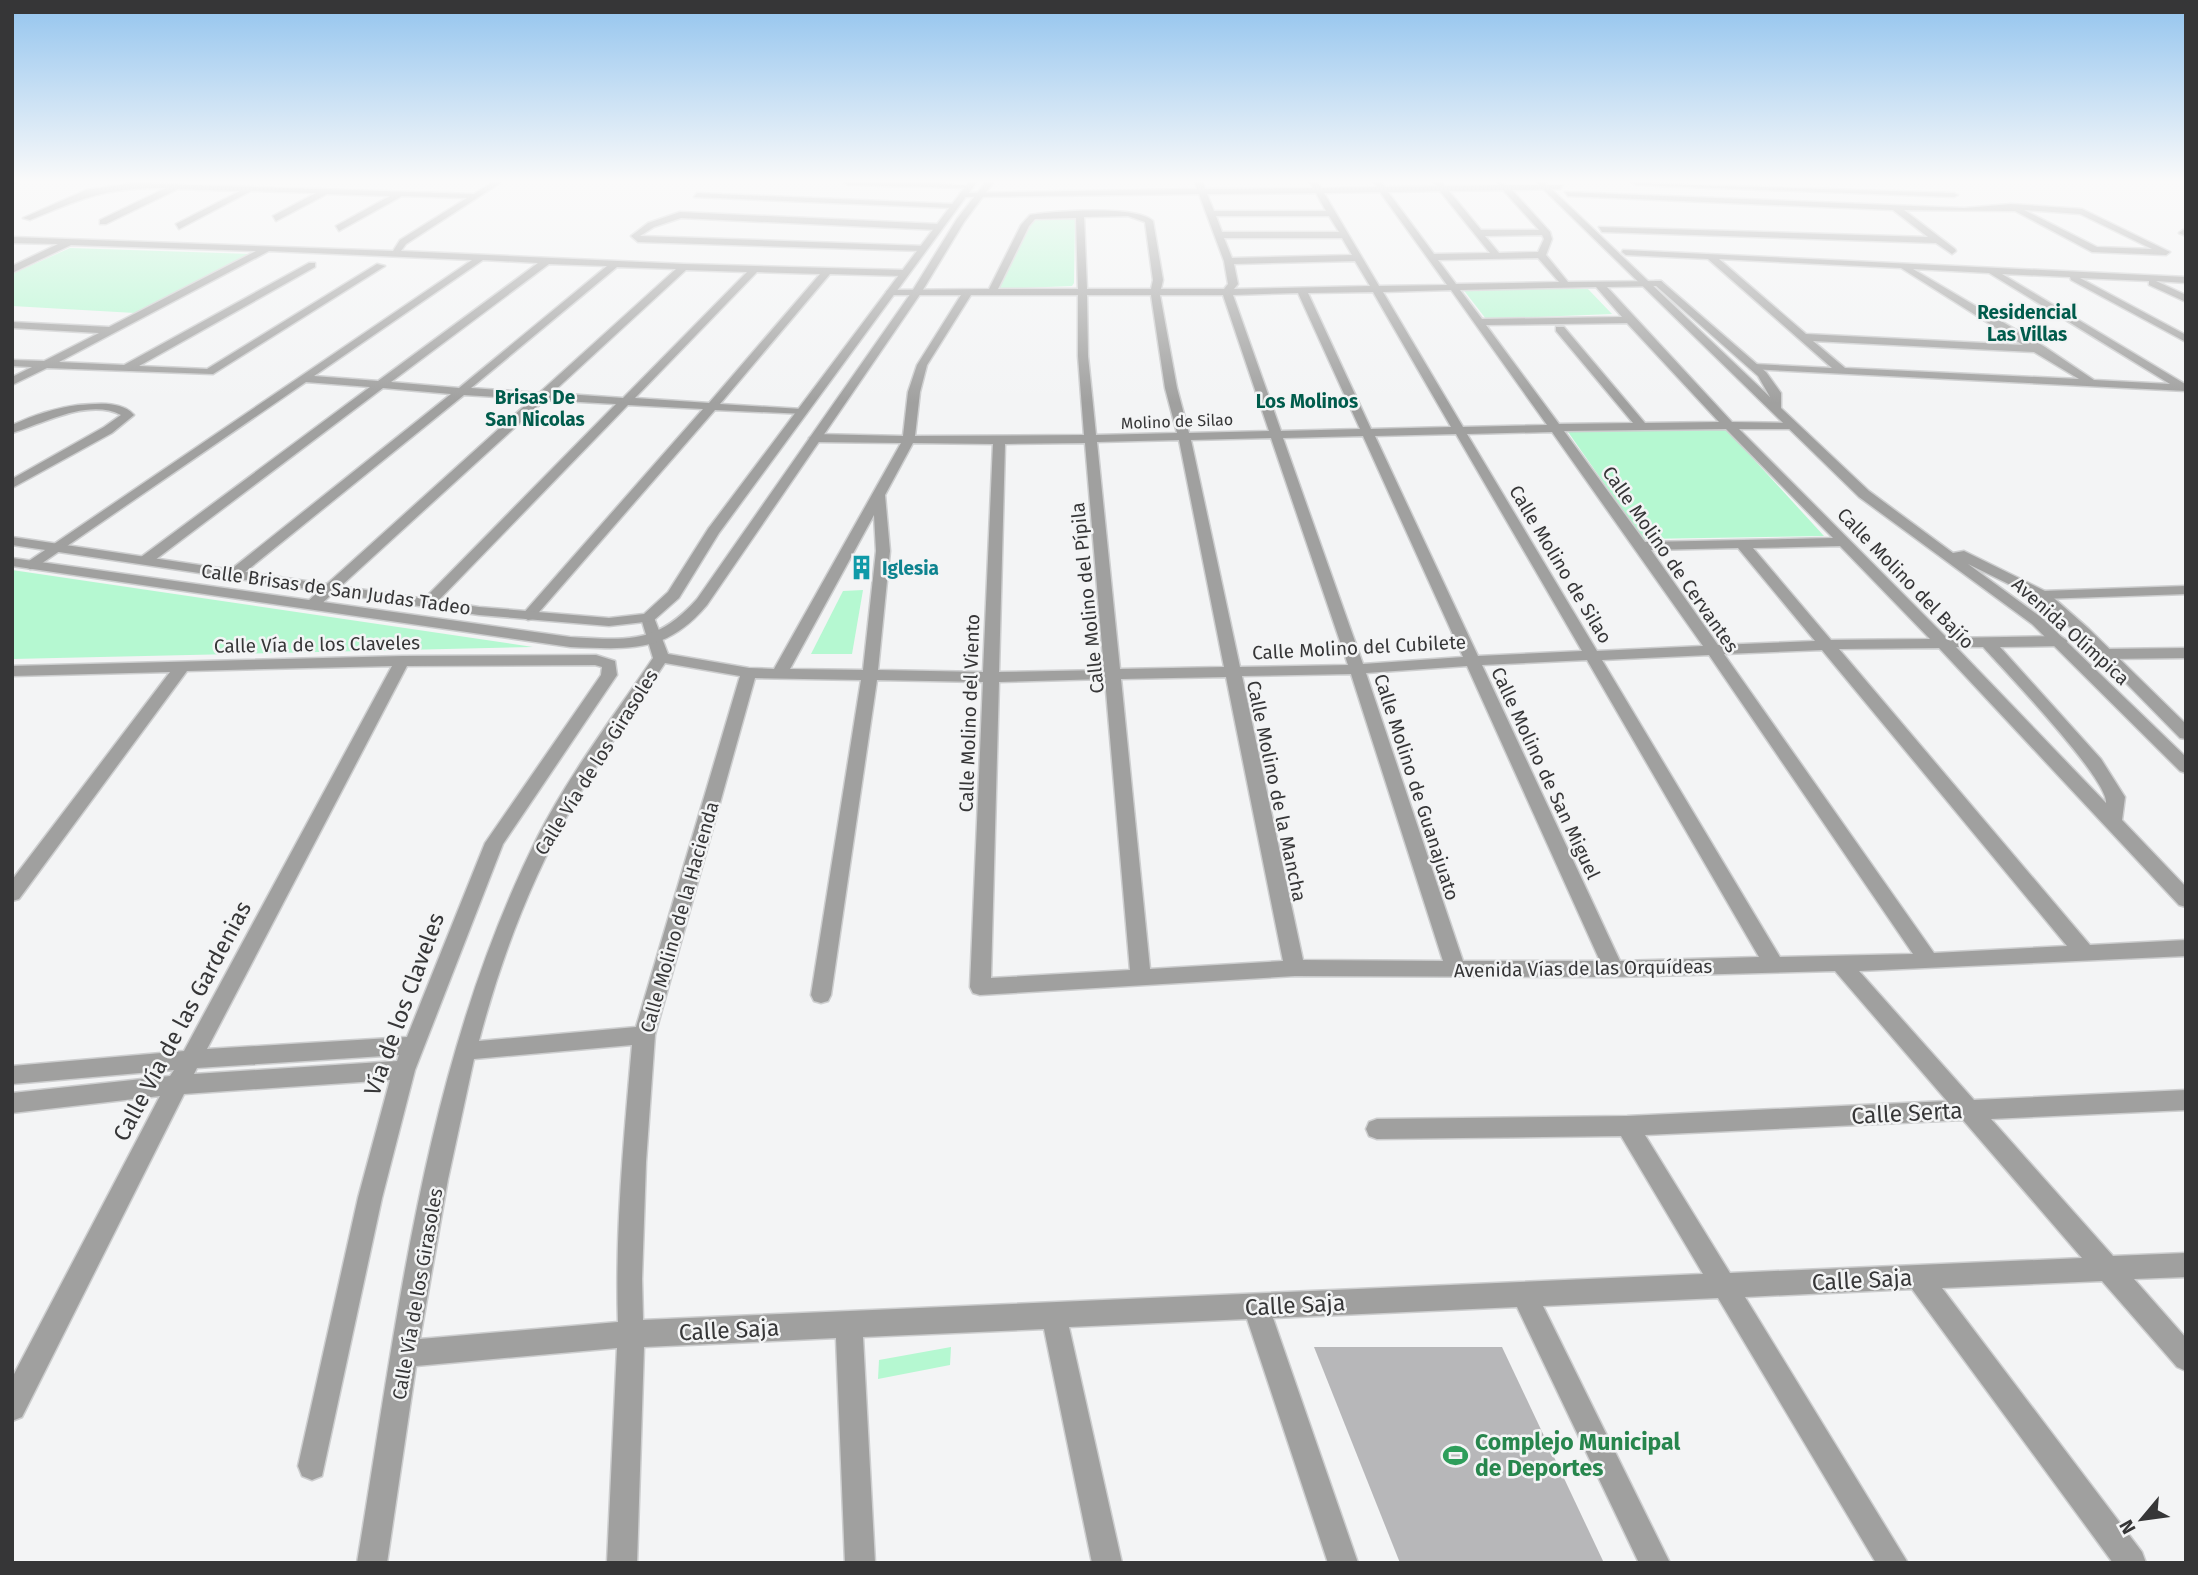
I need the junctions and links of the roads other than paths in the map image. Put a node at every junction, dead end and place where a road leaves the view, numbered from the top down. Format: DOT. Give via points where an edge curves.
graph roads {
  1 [pos="40,256"];
  2 [pos="251,256"];
  3 [pos="449,256"];
  4 [pos="916,256"];
  5 [pos="935,256"];
  6 [pos="1010,256"];
  7 [pos="1083,256"];
  8 [pos="1154,256"];
  9 [pos="1227,256"];
  10 [pos="1464,256"];
  11 [pos="1542,256"];
  12 [pos="1615,256"];
  13 [pos="1631,256"];
  14 [pos="1710,256"];
  15 [pos="1720,256"];
  16 [pos="1431,257"];
  17 [pos="481,258"];
  18 [pos="1357,258"];
  19 [pos="1975,260"];
  20 [pos="547,261"];
  21 [pos="1229,261"];
  22 [pos="615,264"];
  23 [pos="312,265"];
  24 [pos="380,266"];
  25 [pos="1902,266"];
  26 [pos="684,267"];
  27 [pos="755,269"];
  28 [pos="12,270"];
  29 [pos="1990,270"];
  30 [pos="827,271"];
  31 [pos="903,273"];
  32 [pos="2068,275"];
  33 [pos="2146,279"];
  34 [pos="2186,280"];
  35 [pos="1598,283"];
  36 [pos="1642,283"];
  37 [pos="1658,283"];
  38 [pos="1565,284"];
  39 [pos="1451,285"];
  40 [pos="1376,287"];
  41 [pos="1301,289"];
  42 [pos="891,292"];
  43 [pos="968,292"];
  44 [pos="992,292"];
  45 [pos="1081,292"];
  46 [pos="1155,292"];
  47 [pos="1227,292"];
  48 [pos="916,293"];
  49 [pos="2186,299"];
  50 [pos="1629,320"];
  51 [pos="1479,322"];
  52 [pos="12,325"];
  53 [pos="1560,329"];
  54 [pos="108,330"];
  55 [pos="1805,338"];
  56 [pos="2186,339"];
  57 [pos="2041,349"];
  58 [pos="12,363"];
  59 [pos="44,365"];
  60 [pos="1754,367"];
  61 [pos="125,369"];
  62 [pos="1841,370"];
  63 [pos="304,379"];
  64 [pos="13,381"];
  65 [pos="2090,382"];
  66 [pos="380,385"];
  67 [pos="2185,388"];
  68 [pos="459,391"];
  69 [pos="543,396"];
  70 [pos="627,400"];
  71 [pos="712,406"];
  72 [pos="1776,407"];
  73 [pos="802,412"];
  74 [pos="1729,425"];
  75 [pos="1792,425"];
  76 [pos="1641,426"];
  77 [pos="1555,428"];
  78 [pos="12,430"];
  79 [pos="1460,432"];
  80 [pos="1277,434"];
  81 [pos="1367,434"];
  82 [pos="1184,437"];
  83 [pos="815,438"];
  84 [pos="1091,439"];
  85 [pos="908,441"];
  86 [pos="999,441"];
  87 [pos="14,482"];
  88 [pos="879,496"];
  89 [pos="1920,537"];
  90 [pos="12,541"];
  91 [pos="1844,542"];
  92 [pos="1743,545"];
  93 [pos="1641,546"];
  94 [pos="58,548"];
  95 [pos="146,560"];
  96 [pos="12,562"];
  97 [pos="30,565"];
  98 [pos="234,574"];
  99 [pos="332,587"];
  100 [pos="2186,590"];
  101 [pos="2042,595"];
  102 [pos="429,602"];
  103 [pos="313,604"];
  104 [pos="528,616"];
  105 [pos="654,638"];
  106 [pos="2060,641"];
  107 [pos="1988,643"];
  108 [pos="1944,644"];
  109 [pos="1828,645"];
  110 [pos="1712,650"];
  111 [pos="2186,653"];
  112 [pos="2106,654"];
  113 [pos="1593,655"];
  114 [pos="402,661"];
  115 [pos="1473,661"];
  116 [pos="181,668"];
  117 [pos="1357,669"];
  118 [pos="12,671"];
  119 [pos="749,673"];
  120 [pos="1233,673"];
  121 [pos="779,674"];
  122 [pos="1114,674"];
  123 [pos="609,675"];
  124 [pos="870,676"];
  125 [pos="992,677"];
  126 [pos="2185,733"];
  127 [pos="2186,766"];
  128 [pos="2113,821"];
  129 [pos="12,894"];
  130 [pos="2186,900"];
  131 [pos="2186,948"];
  132 [pos="2083,951"];
  133 [pos="1929,961"];
  134 [pos="1840,963"];
  135 [pos="1774,965"];
  136 [pos="1294,968"];
  137 [pos="1456,969"];
  138 [pos="1614,969"];
  139 [pos="1141,979"];
  140 [pos="979,987"];
  141 [pos="821,995"];
  142 [pos="644,1035"];
  143 [pos="414,1045"];
  144 [pos="465,1051"];
  145 [pos="191,1059"];
  146 [pos="404,1070"];
  147 [pos="12,1075"];
  148 [pos="177,1085"];
  149 [pos="2186,1100"];
  150 [pos="12,1103"];
  151 [pos="1969,1110"];
  152 [pos="1627,1126"];
  153 [pos="1377,1129"];
  154 [pos="2186,1265"];
  155 [pos="2107,1269"];
  156 [pos="1918,1278"];
  157 [pos="1724,1286"];
  158 [pos="1524,1295"];
  159 [pos="1256,1307"];
  160 [pos="1054,1316"];
  161 [pos="849,1325"];
  162 [pos="631,1334"];
  163 [pos="406,1354"];
  164 [pos="2186,1358"];
  165 [pos="12,1407"];
  166 [pos="312,1466"];
  167 [pos="372,1563"];
  168 [pos="622,1563"];
  169 [pos="860,1563"];
  170 [pos="1107,1563"];
  171 [pos="1343,1563"];
  172 [pos="1655,1563"];
  173 [pos="1893,1563"];
  174 [pos="2131,1563"];
  1 -- 28 [label="street"];
  2 -- 54 [label="street"];
  3 -- 17 [label="street"];
  4 -- 31 [label="street, Calle Vía de los Girasoles"];
  5 -- 48 [label="street, Calle Vía de los Girasoles"];
  6 -- 44 [label="street"];
  7 -- 45 [label="street, Calle Molino del Pípila"];
  8 -- 46 [label="street, Calle Molino de la Mancha"];
  9 -- 21 [label="street, Calle Molino de Guanajuato"];
  10 -- 16 [label="street"];
  11 -- 38 [label="street"];
  12 -- 36 [label="street, Avenida Olímpica"];
  13 -- 37 [label="street, Avenida Olímpica"];
  14 -- 55 [label="street"];
  15 -- 25 [label="street"];
  16 -- 39 [label="street, Calle Molino de Cervantes"];
  17 -- 20 [label="street"];
  17 -- 63 [label="street"];
  18 -- 21 [label="street"];
  18 -- 40 [label="street, Calle Molino de Silao"];
  19 -- 29 [label="street"];
  20 -- 22 [label="street"];
  20 -- 66 [label="street"];
  21 -- 47 [label="street, Calle Molino de Guanajuato" via="1233,284"];
  22 -- 26 [label="street"];
  22 -- 68 [label="street"];
  23 -- 61 [label="street"];
  24 -- 61 [label="street" via="209,372"];
  25 -- 29 [label="street"];
  25 -- 57 [label="street"];
  26 -- 27 [label="street"];
  26 -- 69 [label="street"];
  27 -- 30 [label="street"];
  27 -- 70 [label="street"];
  29 -- 32 [label="street"];
  29 -- 67 [label="street"];
  30 -- 31 [label="street"];
  30 -- 71 [label="street"];
  31 -- 42 [label="street, Calle Vía de los Girasoles"];
  32 -- 33 [label="street"];
  32 -- 56 [label="street"];
  33 -- 34 [label="street"];
  33 -- 49 [label="street"];
  35 -- 36 [label="street"];
  35 -- 38 [label="street"];
  35 -- 50 [label="street, Calle Molino del Bajío"];
  36 -- 37 [label="street"];
  36 -- 72 [label="street, Avenida Olímpica"];
  37 -- 60 [label="street, Avenida Olímpica"];
  38 -- 39 [label="street"];
  39 -- 40 [label="street"];
  39 -- 51 [label="street, Calle Molino de Cervantes"];
  40 -- 41 [label="street"];
  40 -- 79 [label="street, Calle Molino de Silao"];
  41 -- 47 [label="street"];
  41 -- 81 [label="street, Calle Molino de San Miguel"];
  42 -- 48 [label="street"];
  42 -- 73 [label="street, Calle Vía de los Girasoles"];
  43 -- 44 [label="street"];
  43 -- 48 [label="street"];
  43 -- 85 [label="street" via="922,365"];
  44 -- 45 [label="street"];
  45 -- 46 [label="street"];
  45 -- 84 [label="street, Calle Molino del Pípila"];
  46 -- 47 [label="street"];
  46 -- 82 [label="street, Calle Molino de la Mancha"];
  47 -- 80 [label="street, Calle Molino de Guanajuato"];
  48 -- 83 [label="street, Calle Vía de los Girasoles"];
  50 -- 51 [label="street"];
  50 -- 74 [label="street, Calle Molino del Bajío"];
  51 -- 77 [label="street, Calle Molino de Cervantes"];
  52 -- 54 [label="street"];
  53 -- 76 [label="street"];
  54 -- 59 [label="street"];
  55 -- 57 [label="street"];
  55 -- 62 [label="street"];
  57 -- 65 [label="street"];
  58 -- 59 [label="street"];
  59 -- 61 [label="street"];
  59 -- 64 [label="street"];
  60 -- 62 [label="street"];
  60 -- 72 [label="street, Avenida Olímpica" via="1775,393"];
  62 -- 65 [label="street"];
  63 -- 66 [label="street"];
  63 -- 94 [label="street"];
  65 -- 67 [label="street"];
  66 -- 68 [label="street"];
  66 -- 95 [label="street"];
  68 -- 69 [label="street"];
  68 -- 98 [label="street"];
  69 -- 70 [label="street"];
  69 -- 99 [label="street"];
  70 -- 71 [label="street"];
  70 -- 102 [label="street"];
  71 -- 73 [label="street"];
  71 -- 104 [label="street"];
  72 -- 75 [label="street, Avenida Olímpica"];
  73 -- 105 [label="street, Calle Vía de los Girasoles" via="713,532"];
  74 -- 75 [label="street, Molino de Silao"];
  74 -- 76 [label="street, Molino de Silao"];
  74 -- 91 [label="street, Calle Molino del Bajío"];
  75 -- 89 [label="street, Avenida Olímpica" via="1864,494"];
  76 -- 77 [label="street, Molino de Silao"];
  77 -- 79 [label="street, Molino de Silao"];
  77 -- 93 [label="street, Calle Molino de Cervantes"];
  78 -- 87 [label="street" via="69,408 111,408 128,415"];
  79 -- 81 [label="street, Molino de Silao"];
  79 -- 113 [label="street, Calle Molino de Silao"];
  80 -- 81 [label="street, Molino de Silao"];
  80 -- 82 [label="street, Molino de Silao"];
  80 -- 117 [label="street, Calle Molino de Guanajuato"];
  81 -- 115 [label="street, Calle Molino de San Miguel"];
  82 -- 84 [label="street, Molino de Silao"];
  82 -- 120 [label="street, Calle Molino de la Mancha"];
  83 -- 85 [label="street, Molino de Silao"];
  83 -- 105 [label="street, Calle Vía de los Girasoles" via="694,613 675,631"];
  84 -- 86 [label="street, Molino de Silao"];
  84 -- 122 [label="street, Calle Molino del Pípila"];
  85 -- 86 [label="street, Molino de Silao"];
  85 -- 88 [label="street"];
  86 -- 125 [label="street, Calle Molino del Viento"];
  88 -- 121 [label="street"];
  88 -- 124 [label="street" via="883,551"];
  89 -- 101 [label="street, Avenida Olímpica"];
  89 -- 106 [label="street, Avenida Olímpica"];
  90 -- 94 [label="street, Calle Brisas de San Judas Tadeo"];
  91 -- 92 [label="street"];
  91 -- 108 [label="street, Calle Molino del Bajío"];
  92 -- 93 [label="street"];
  92 -- 109 [label="street"];
  93 -- 110 [label="street, Calle Molino de Cervantes"];
  94 -- 95 [label="street, Calle Brisas de San Judas Tadeo"];
  94 -- 97 [label="street"];
  95 -- 98 [label="street, Calle Brisas de San Judas Tadeo"];
  96 -- 97 [label="street, Calle Brisas de San Judas Tadeo"];
  97 -- 103 [label="street, Calle Brisas de San Judas Tadeo"];
  98 -- 99 [label="street, Calle Brisas de San Judas Tadeo"];
  99 -- 102 [label="street, Calle Brisas de San Judas Tadeo"];
  99 -- 103 [label="street"];
  100 -- 101 [label="street"];
  101 -- 112 [label="street, Avenida Olímpica"];
  102 -- 104 [label="street, Calle Brisas de San Judas Tadeo"];
  103 -- 105 [label="street, Calle Brisas de San Judas Tadeo" via="570,642"];
  104 -- 105 [label="street, Calle Brisas de San Judas Tadeo" via="623,622"];
  105 -- 119 [label="street, Calle Molino del Cubilete"];
  105 -- 144 [label="street, Calle Vía de los Girasoles" via="536,859"];
  106 -- 107 [label="street, Calle Molino del Cubilete"];
  106 -- 127 [label="street, Avenida Olímpica"];
  107 -- 108 [label="street, Calle Molino del Cubilete"];
  107 -- 128 [label="street" via="2095,763 2116,797"];
  108 -- 109 [label="street, Calle Molino del Cubilete"];
  108 -- 128 [label="street, Calle Molino del Bajío"];
  109 -- 110 [label="street, Calle Molino del Cubilete"];
  109 -- 132 [label="street"];
  110 -- 113 [label="street, Calle Molino del Cubilete"];
  110 -- 133 [label="street, Calle Molino de Cervantes"];
  111 -- 112 [label="street"];
  112 -- 126 [label="street, Avenida Olímpica"];
  113 -- 115 [label="street, Calle Molino del Cubilete"];
  113 -- 135 [label="street, Calle Molino de Silao"];
  114 -- 116 [label="street, Calle Vía de los Claveles"];
  114 -- 123 [label="street, Calle Vía de los Claveles" via="596,660 610,664"];
  114 -- 145 [label="street, Calle Vía de las Gardenias"];
  115 -- 117 [label="street, Calle Molino del Cubilete"];
  115 -- 138 [label="street, Calle Molino de San Miguel"];
  116 -- 118 [label="street, Calle Vía de los Claveles"];
  116 -- 129 [label="street"];
  117 -- 120 [label="street, Calle Molino del Cubilete"];
  117 -- 137 [label="street, Calle Molino de Guanajuato"];
  119 -- 121 [label="street, Calle Molino del Cubilete"];
  119 -- 142 [label="street, Calle Molino de la Hacienda"];
  120 -- 122 [label="street, Calle Molino del Cubilete"];
  120 -- 136 [label="street, Calle Molino de la Mancha"];
  121 -- 124 [label="street, Calle Molino del Cubilete"];
  122 -- 125 [label="street, Calle Molino del Cubilete"];
  122 -- 139 [label="street, Calle Molino del Pípila"];
  123 -- 143 [label="street, Vía de los Claveles" via="494,843"];
  124 -- 125 [label="street, Calle Molino del Cubilete"];
  124 -- 141 [label="street"];
  125 -- 140 [label="street, Calle Molino del Viento"];
  128 -- 130 [label="street, Calle Molino del Bajío"];
  131 -- 132 [label="street, Avenida Vías de las Orquídeas"];
  132 -- 133 [label="street, Avenida Vías de las Orquídeas"];
  133 -- 134 [label="street, Avenida Vías de las Orquídeas"];
  134 -- 135 [label="street, Avenida Vías de las Orquídeas"];
  134 -- 151 [label="street"];
  135 -- 138 [label="street, Avenida Vías de las Orquídeas"];
  136 -- 137 [label="street, Avenida Vías de las Orquídeas"];
  136 -- 139 [label="street, Avenida Vías de las Orquídeas"];
  137 -- 138 [label="street, Avenida Vías de las Orquídeas"];
  139 -- 140 [label="street, Avenida Vías de las Orquídeas"];
  142 -- 144 [label="street"];
  142 -- 162 [label="street, Calle Molino de la Hacienda" via="634,1162"];
  143 -- 145 [label="street"];
  143 -- 146 [label="street, Vía de los Claveles"];
  144 -- 163 [label="street, Calle Vía de los Girasoles"];
  145 -- 147 [label="street"];
  145 -- 148 [label="street, Calle Vía de las Gardenias"];
  146 -- 148 [label="street"];
  146 -- 166 [label="street, Vía de los Claveles" via="370,1198"];
  148 -- 150 [label="street"];
  148 -- 165 [label="street, Calle Vía de las Gardenias"];
  149 -- 151 [label="street, Calle Serta"];
  151 -- 152 [label="street, Calle Serta"];
  151 -- 155 [label="street"];
  152 -- 153 [label="street, Calle Serta"];
  152 -- 157 [label="street"];
  154 -- 155 [label="street, Calle Saja"];
  155 -- 156 [label="street, Calle Saja"];
  155 -- 164 [label="street"];
  156 -- 157 [label="street, Calle Saja"];
  156 -- 174 [label="street"];
  157 -- 158 [label="street, Calle Saja"];
  157 -- 173 [label="street"];
  158 -- 159 [label="street, Calle Saja"];
  158 -- 172 [label="street"];
  159 -- 160 [label="street, Calle Saja"];
  159 -- 171 [label="street"];
  160 -- 161 [label="street, Calle Saja"];
  160 -- 170 [label="street"];
  161 -- 162 [label="street, Calle Saja"];
  161 -- 169 [label="street"];
  162 -- 163 [label="street, Calle Saja"];
  162 -- 168 [label="street, Calle Molino de la Hacienda"];
  163 -- 167 [label="street, Calle Vía de los Girasoles"];
}
